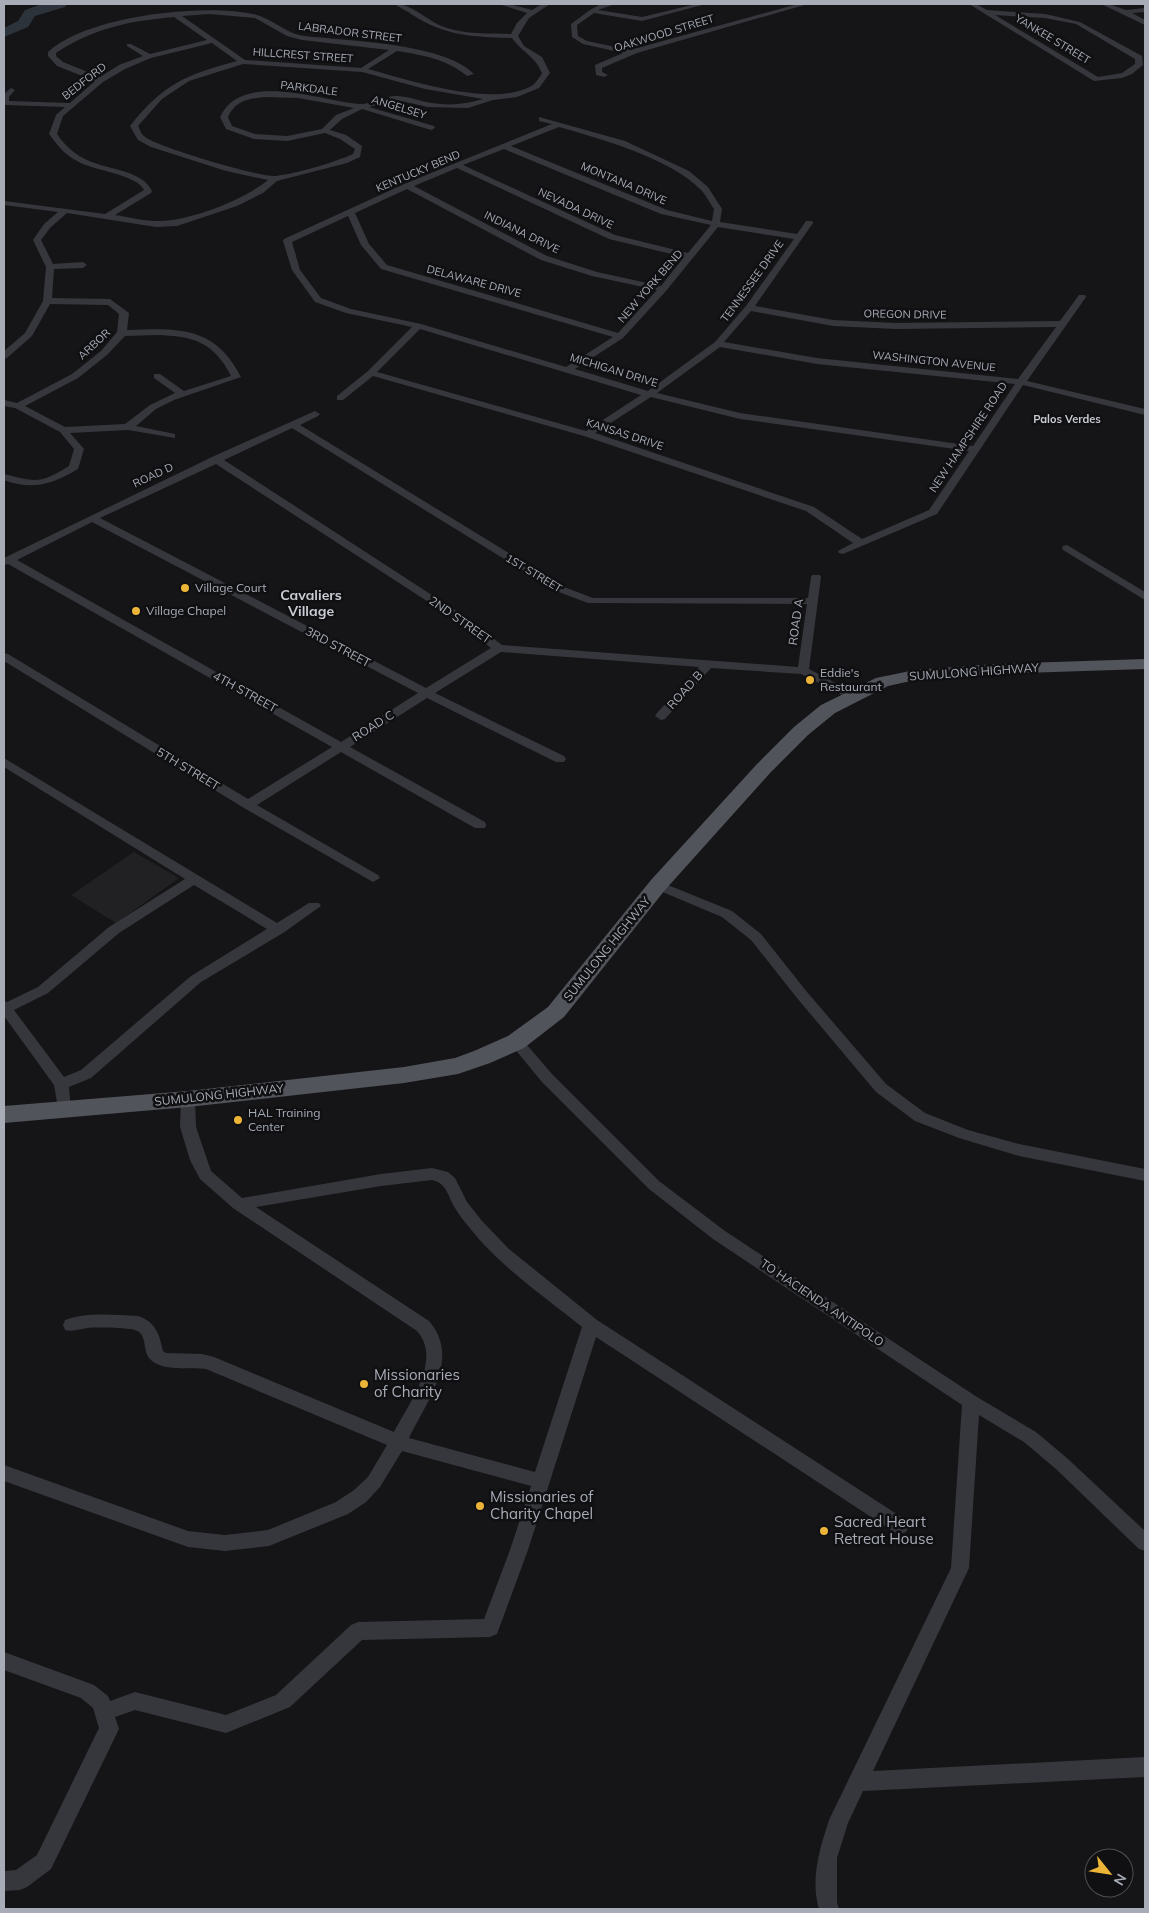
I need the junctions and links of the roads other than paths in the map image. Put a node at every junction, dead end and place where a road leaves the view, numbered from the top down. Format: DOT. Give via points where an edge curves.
graph roads {
  1 [pos="398,4"];
  2 [pos="502,4"];
  3 [pos="547,4"];
  4 [pos="612,4"];
  5 [pos="703,4"];
  6 [pos="805,4"];
  7 [pos="972,4"];
  8 [pos="1104,4"];
  9 [pos="1145,10"];
  10 [pos="592,11"];
  11 [pos="532,12"];
  12 [pos="986,12"];
  13 [pos="1125,12"];
  14 [pos="177,16"];
  15 [pos="1145,23"];
  16 [pos="514,36"];
  17 [pos="213,41"];
  18 [pos="129,45"];
  19 [pos="395,49"];
  20 [pos="632,52"];
  21 [pos="150,56"];
  22 [pos="646,56"];
  23 [pos="243,62"];
  24 [pos="362,70"];
  25 [pos="470,74"];
  26 [pos="604,74"];
  27 [pos="100,80"];
  28 [pos="11,90"];
  29 [pos="492,98"];
  30 [pos="71,105"];
  31 [pos="361,107"];
  32 [pos="542,119"];
  33 [pos="559,124"];
  34 [pos="431,128"];
  35 [pos="325,131"];
  36 [pos="504,146"];
  37 [pos="458,166"];
  38 [pos="274,179"];
  39 [pos="407,186"];
  40 [pos="4,203"];
  41 [pos="65,210"];
  42 [pos="350,212"];
  43 [pos="106,217"];
  44 [pos="809,223"];
  45 [pos="716,224"];
  46 [pos="798,237"];
  47 [pos="287,241"];
  48 [pos="690,256"];
  49 [pos="83,265"];
  50 [pos="50,267"];
  51 [pos="663,289"];
  52 [pos="1082,297"];
  53 [pos="47,301"];
  54 [pos="749,308"];
  55 [pos="1063,324"];
  56 [pos="418,326"];
  57 [pos="122,333"];
  58 [pos="620,336"];
  59 [pos="718,344"];
  60 [pos="4,356"];
  61 [pos="567,370"];
  62 [pos="370,373"];
  63 [pos="156,376"];
  64 [pos="1021,382"];
  65 [pos="649,394"];
  66 [pos="184,395"];
  67 [pos="341,396"];
  68 [pos="4,402"];
  69 [pos="18,406"];
  70 [pos="1145,412"];
  71 [pos="315,414"];
  72 [pos="292,424"];
  73 [pos="128,427"];
  74 [pos="63,430"];
  75 [pos="587,434"];
  76 [pos="171,436"];
  77 [pos="975,450"];
  78 [pos="216,459"];
  79 [pos="4,478"];
  80 [pos="92,518"];
  81 [pos="862,543"];
  82 [pos="1067,548"];
  83 [pos="843,551"];
  84 [pos="6,561"];
  85 [pos="816,577"];
  86 [pos="1145,597"];
  87 [pos="812,601"];
  88 [pos="499,648"];
  89 [pos="4,656"];
  90 [pos="708,664"];
  91 [pos="1145,664"];
  92 [pos="803,671"];
  93 [pos="426,693"];
  94 [pos="852,695"];
  95 [pos="662,716"];
  96 [pos="341,747"];
  97 [pos="560,759"];
  98 [pos="4,762"];
  99 [pos="248,805"];
  100 [pos="480,825"];
  101 [pos="195,878"];
  102 [pos="373,878"];
  103 [pos="658,885"];
  104 [pos="314,906"];
  105 [pos="278,930"];
  106 [pos="5,1008"];
  107 [pos="516,1042"];
  108 [pos="61,1084"];
  109 [pos="188,1098"];
  110 [pos="64,1110"];
  111 [pos="4,1116"];
  112 [pos="1145,1175"];
  113 [pos="239,1204"];
  114 [pos="71,1325"];
  115 [pos="591,1325"];
  116 [pos="971,1402"];
  117 [pos="398,1442"];
  118 [pos="4,1473"];
  119 [pos="542,1481"];
  120 [pos="900,1526"];
  121 [pos="1145,1544"];
  122 [pos="4,1661"];
  123 [pos="104,1712"];
  124 [pos="1145,1767"];
  125 [pos="857,1782"];
  126 [pos="4,1881"];
  127 [pos="829,1909"];
  1 -- 16 [label="street" via="433,25 450,31"];
  2 -- 11 [label="street"];
  3 -- 11 [label="street"];
  4 -- 10 [label="street"];
  5 -- 10 [label="street" via="642,19"];
  6 -- 20 [label="street, OAKWOOD STREET"];
  7 -- 12 [label="street, YANKEE STREET"];
  8 -- 13 [label="street"];
  9 -- 13 [label="street"];
  10 -- 20 [label="street" via="574,24 575,37 585,43"];
  11 -- 16 [label="street" via="518,24"];
  12 -- 12 [label="street, YANKEE STREET" via="1097,79 1131,72 1138,65 1138,58 1064,19"];
  13 -- 15 [label="street"];
  14 -- 17 [label="street"];
  14 -- 19 [label="street, LABRADOR STREET" via="241,14 261,18 288,36"];
  14 -- 27 [label="street, LABRADOR STREET" via="91,30 52,52 60,64"];
  16 -- 29 [label="street" via="539,59 546,73 536,86 514,95"];
  17 -- 21 [label="street, BEDFORD"];
  17 -- 23 [label="street"];
  18 -- 21 [label="street"];
  19 -- 24 [label="street"];
  19 -- 25 [label="street, LABRADOR STREET" via="444,58"];
  20 -- 22 [label="street"];
  20 -- 26 [label="street, OAKWOOD STREET" via="598,67 599,73"];
  21 -- 27 [label="street, BEDFORD" via="122,66"];
  23 -- 24 [label="street, HILLCREST STREET"];
  23 -- 38 [label="street, HILLCREST STREET" via="186,79 159,97 134,126 141,138 154,145 229,169"];
  24 -- 29 [label="street, HILLCREST STREET" via="425,88"];
  27 -- 30 [label="street, BEDFORD"];
  28 -- 30 [label="street" via="5,97 6,103"];
  29 -- 31 [label="street" via="453,107 397,98"];
  30 -- 43 [label="street, BEDFORD" via="60,115 53,134 61,147 86,163 146,184 148,191"];
  31 -- 34 [label="street, ANGELSEY"];
  31 -- 35 [label="street" via="339,117"];
  31 -- 35 [label="street, PARKDALE" via="289,95 260,95 238,100 228,108 224,118 229,127 266,140"];
  32 -- 33 [label="street"];
  33 -- 36 [label="street, KENTUCKY BEND"];
  33 -- 45 [label="street" via="622,143 686,172 705,189 718,209"];
  35 -- 38 [label="street" via="343,137 358,148 357,155"];
  36 -- 37 [label="street, KENTUCKY BEND"];
  36 -- 45 [label="street, MONTANA DRIVE" via="664,212"];
  37 -- 39 [label="street, KENTUCKY BEND"];
  37 -- 48 [label="street, NEVADA DRIVE" via="612,237"];
  38 -- 43 [label="street" via="260,191 234,204 177,223 156,224"];
  39 -- 42 [label="street, KENTUCKY BEND"];
  39 -- 51 [label="street, INDIANA DRIVE" via="544,258 595,274"];
  40 -- 41 [label="street"];
  41 -- 43 [label="street"];
  41 -- 50 [label="street" via="37,240"];
  42 -- 47 [label="street, KENTUCKY BEND"];
  42 -- 58 [label="street, DELAWARE DRIVE" via="365,245 384,267"];
  44 -- 46 [label="street, TENNESSEE DRIVE"];
  45 -- 46 [label="street, MONTANA DRIVE"];
  45 -- 48 [label="street, NEW YORK BEND"];
  46 -- 54 [label="street, TENNESSEE DRIVE"];
  47 -- 56 [label="street, MICHIGAN DRIVE" via="296,270 318,300 349,311"];
  48 -- 51 [label="street, NEW YORK BEND"];
  49 -- 50 [label="street"];
  50 -- 53 [label="street"];
  51 -- 58 [label="street, NEW YORK BEND"];
  52 -- 55 [label="street, NEW HAMPSHIRE ROAD"];
  53 -- 57 [label="street, ARBOR" via="110,302 124,313"];
  53 -- 60 [label="street" via="29,334"];
  54 -- 55 [label="street, OREGON DRIVE" via="833,323 896,326"];
  54 -- 59 [label="street, TENNESSEE DRIVE"];
  55 -- 64 [label="street, NEW HAMPSHIRE ROAD"];
  56 -- 61 [label="street, MICHIGAN DRIVE"];
  56 -- 62 [label="street"];
  57 -- 66 [label="street" via="188,334 219,348 236,377"];
  57 -- 69 [label="street, ARBOR" via="104,353 75,376"];
  58 -- 61 [label="street, NEW YORK BEND"];
  59 -- 64 [label="street, WASHINGTON AVENUE" via="817,361"];
  59 -- 65 [label="street, TENNESSEE DRIVE"];
  61 -- 65 [label="street, MICHIGAN DRIVE"];
  62 -- 67 [label="street"];
  62 -- 75 [label="street, KANSAS DRIVE"];
  63 -- 66 [label="street"];
  64 -- 70 [label="street, WASHINGTON AVENUE"];
  64 -- 77 [label="street, NEW HAMPSHIRE ROAD"];
  65 -- 75 [label="street, TENNESSEE DRIVE"];
  65 -- 77 [label="street, MICHIGAN DRIVE" via="740,416"];
  66 -- 73 [label="street" via="153,407"];
  68 -- 69 [label="street"];
  69 -- 74 [label="street"];
  71 -- 72 [label="street, ROAD D"];
  72 -- 78 [label="street, ROAD D"];
  72 -- 87 [label="street, 1ST STREET" via="560,589 592,601"];
  73 -- 74 [label="street"];
  73 -- 76 [label="street"];
  74 -- 79 [label="street" via="80,449 74,467 56,479 36,484 19,484"];
  75 -- 81 [label="street, KANSAS DRIVE" via="810,509"];
  77 -- 81 [label="street, NEW HAMPSHIRE ROAD" via="933,512"];
  78 -- 80 [label="street, ROAD D"];
  78 -- 88 [label="street, 2ND STREET" via="457,616"];
  80 -- 84 [label="street, ROAD D"];
  80 -- 93 [label="street, 3RD STREET"];
  81 -- 83 [label="street, NEW HAMPSHIRE ROAD"];
  82 -- 86 [label="street"];
  84 -- 96 [label="street, 4TH STREET"];
  85 -- 87 [label="street, ROAD A"];
  87 -- 92 [label="street, ROAD A"];
  88 -- 90 [label="street, 2ND STREET"];
  88 -- 93 [label="street, ROAD C"];
  89 -- 99 [label="street, 5TH STREET"];
  90 -- 92 [label="street, 2ND STREET"];
  90 -- 95 [label="street, ROAD B"];
  91 -- 94 [label="main road, SUMULONG HIGHWAY" via="915,675 882,682"];
  92 -- 94 [label="street"];
  93 -- 96 [label="street, ROAD C"];
  93 -- 97 [label="street, 3RD STREET"];
  94 -- 103 [label="main road, SUMULONG HIGHWAY" via="801,731"];
  96 -- 99 [label="street, ROAD C"];
  96 -- 100 [label="street, 4TH STREET"];
  98 -- 101 [label="street"];
  99 -- 102 [label="street, 5TH STREET"];
  101 -- 105 [label="street"];
  101 -- 106 [label="street" via="114,930 43,990"];
  103 -- 107 [label="main road, SUMULONG HIGHWAY" via="556,1012"];
  103 -- 112 [label="street" via="727,914 756,937 881,1088 920,1117 1019,1150"];
  104 -- 105 [label="street"];
  105 -- 108 [label="street" via="196,979 86,1074"];
  106 -- 108 [label="street"];
  107 -- 109 [label="main road, SUMULONG HIGHWAY" via="458,1066 404,1075"];
  107 -- 116 [label="street, TO HACIENDA ANTIPOLO" via="547,1078 654,1185 719,1235"];
  108 -- 110 [label="street"];
  109 -- 110 [label="main road, SUMULONG HIGHWAY"];
  109 -- 113 [label="street" via="188,1127 205,1175"];
  110 -- 111 [label="main road, SUMULONG HIGHWAY"];
  113 -- 115 [label="street" via="381,1180 432,1174 443,1176 476,1225 503,1253"];
  113 -- 117 [label="street" via="423,1326 430,1334 435,1346 435,1361 430,1378"];
  114 -- 117 [label="street" via="90,1321 138,1323 150,1332 156,1355 160,1358 208,1362"];
  115 -- 119 [label="street"];
  115 -- 120 [label="street"];
  116 -- 121 [label="street, TO HACIENDA ANTIPOLO" via="1030,1437"];
  116 -- 125 [label="street" via="960,1568"];
  117 -- 118 [label="street" via="374,1482 351,1502 269,1538 225,1543 188,1539"];
  117 -- 119 [label="street"];
  119 -- 123 [label="street" via="490,1628 358,1631 284,1701 226,1724 135,1701"];
  122 -- 123 [label="street" via="87,1691 101,1702"];
  123 -- 126 [label="street" via="109,1729 44,1862 20,1880"];
  124 -- 125 [label="street"];
  125 -- 127 [label="street" via="839,1820 827,1858"];
}
